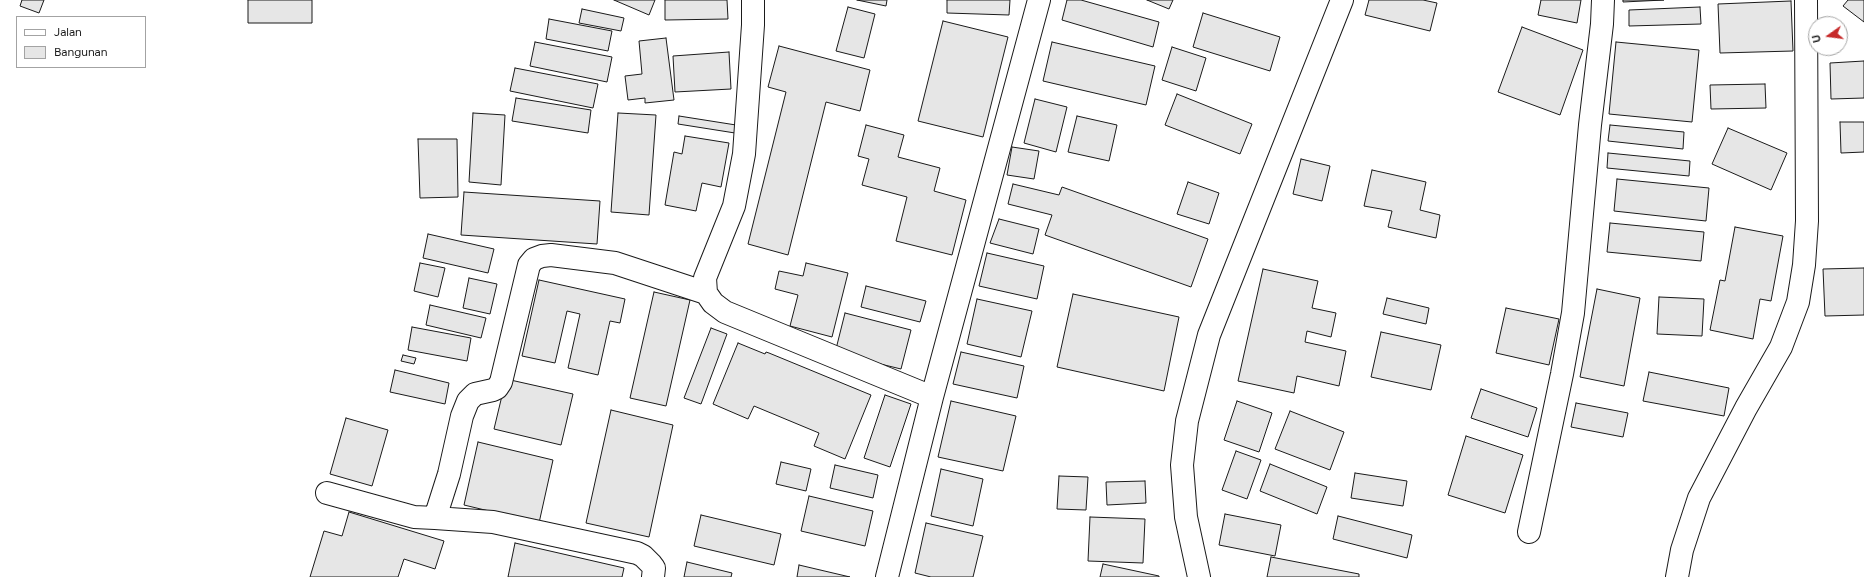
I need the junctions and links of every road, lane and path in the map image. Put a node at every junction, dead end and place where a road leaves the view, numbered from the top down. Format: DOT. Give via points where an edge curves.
graph roads {
  1 [pos="752,0"];
  2 [pos="1039,0"];
  3 [pos="1342,0"];
  4 [pos="1603,0"];
  5 [pos="1806,0"];
  6 [pos="706,293"];
  7 [pos="932,397"];
  8 [pos="327,493"];
  9 [pos="435,518"];
  10 [pos="1529,532"];
  11 [pos="653,577"];
  12 [pos="887,577"];
  13 [pos="1199,577"];
  14 [pos="1676,577"];
  1 -- 6 [label="street" via="753,25 744,154 734,206 705,278"];
  2 -- 7 [label="street"];
  3 -- 13 [label="street" via="1209,335 1192,400 1182,465 1186,517"];
  4 -- 10 [label="street" via="1573,313"];
  5 -- 14 [label="street" via="1807,221 1798,302 1781,347 1699,498"];
  6 -- 7 [label="street" via="713,303 725,312"];
  6 -- 9 [label="street" via="615,263 551,255 534,259 529,265 501,382 493,390 475,394 468,402"];
  7 -- 12 [label="street"];
  8 -- 9 [label="street" via="414,517"];
  9 -- 11 [label="street" via="493,522 637,553 654,568"];
}
